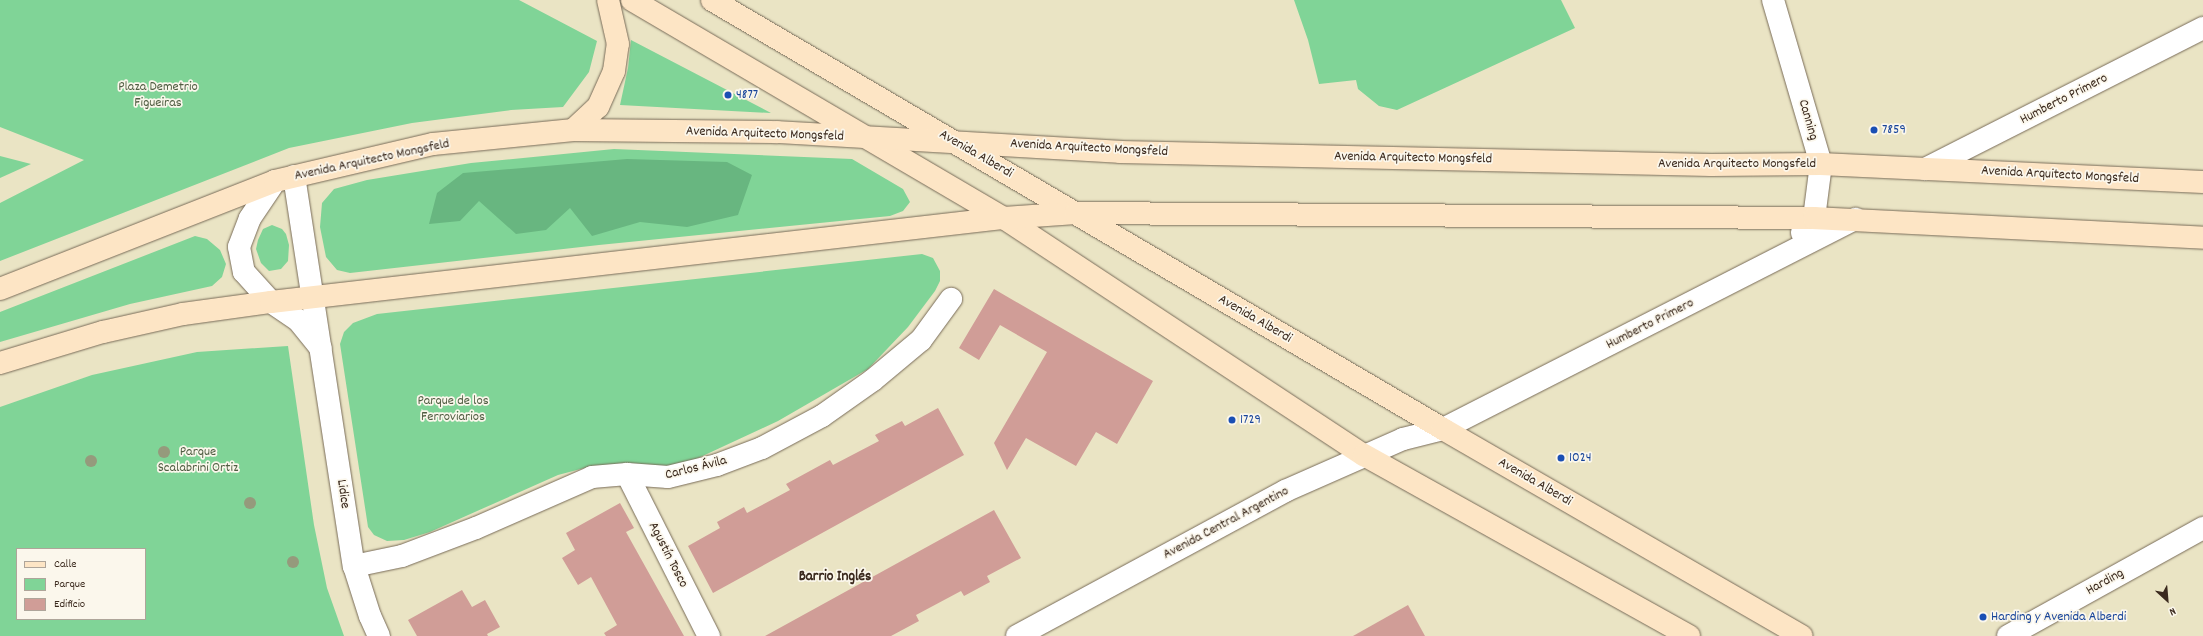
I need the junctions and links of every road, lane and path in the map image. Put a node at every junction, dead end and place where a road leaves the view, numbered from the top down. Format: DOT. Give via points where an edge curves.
graph roads {
  1 [pos="608,0"];
  2 [pos="632,0"];
  3 [pos="712,0"];
  4 [pos="1773,0"];
  5 [pos="2203,28"];
  6 [pos="573,130"];
  7 [pos="867,137"];
  8 [pos="953,141"];
  9 [pos="1821,164"];
  10 [pos="1925,169"];
  11 [pos="285,178"];
  12 [pos="2203,182"];
  13 [pos="1076,213"];
  14 [pos="1004,218"];
  15 [pos="1814,218"];
  16 [pos="1856,219"];
  17 [pos="2203,238"];
  18 [pos="1783,256"];
  19 [pos="0,289"];
  20 [pos="313,298"];
  21 [pos="951,299"];
  22 [pos="271,302"];
  23 [pos="322,348"];
  24 [pos="0,363"];
  25 [pos="1443,429"];
  26 [pos="1364,455"];
  27 [pos="626,474"];
  28 [pos="2203,528"];
  29 [pos="354,566"];
  30 [pos="379,636"];
  31 [pos="709,636"];
  32 [pos="1017,636"];
  33 [pos="1689,636"];
  34 [pos="1801,636"];
  35 [pos="2008,636"];
  1 -- 6 [label="main road" via="618,44 614,71 598,107"];
  2 -- 7 [label="main road"];
  3 -- 8 [label="main road, Avenida Alberdi"];
  4 -- 9 [label="street, Canning"];
  5 -- 10 [label="street, Humberto Primero"];
  6 -- 7 [label="main road, Avenida Arquitecto Mongsfeld" via="777,132"];
  6 -- 11 [label="main road, Avenida Arquitecto Mongsfeld" via="433,144"];
  7 -- 8 [label="main road, Avenida Arquitecto Mongsfeld"];
  7 -- 14 [label="main road"];
  8 -- 9 [label="main road, Avenida Arquitecto Mongsfeld" via="1120,152 1711,165"];
  8 -- 13 [label="main road, Avenida Alberdi"];
  9 -- 10 [label="main road, Avenida Arquitecto Mongsfeld"];
  9 -- 15 [label="street, Canning"];
  10 -- 12 [label="main road, Avenida Arquitecto Mongsfeld"];
  11 -- 19 [label="main road, Avenida Arquitecto Mongsfeld"];
  11 -- 20 [label="street, Lidice"];
  11 -- 22 [label="street" via="250,218 239,247 244,272"];
  13 -- 14 [label="main road"];
  13 -- 15 [label="main road"];
  13 -- 25 [label="main road, Avenida Alberdi"];
  14 -- 20 [label="main road"];
  14 -- 26 [label="main road"];
  15 -- 16 [label="main road"];
  15 -- 18 [label="street"];
  16 -- 17 [label="main road"];
  16 -- 18 [label="street, Humberto Primero"];
  18 -- 25 [label="street, Humberto Primero"];
  20 -- 22 [label="main road"];
  20 -- 23 [label="street, Lidice"];
  21 -- 27 [label="street, Carlos Ávila" via="921,340 873,380 822,416 762,448 717,465 668,478"];
  22 -- 23 [label="street" via="298,320"];
  22 -- 24 [label="main road" via="183,314 102,332"];
  23 -- 29 [label="street, Lidice"];
  25 -- 26 [label="street, Avenida Central Argentino" via="1403,439"];
  25 -- 34 [label="main road, Avenida Alberdi"];
  26 -- 32 [label="street, Avenida Central Argentino" via="1285,491"];
  26 -- 33 [label="main road"];
  27 -- 29 [label="street, Carlos Ávila" via="592,477 476,528 402,556"];
  27 -- 31 [label="street, Agustín Tosco"];
  28 -- 35 [label="street, Harding"];
  29 -- 30 [label="street, Lidice"];
}
